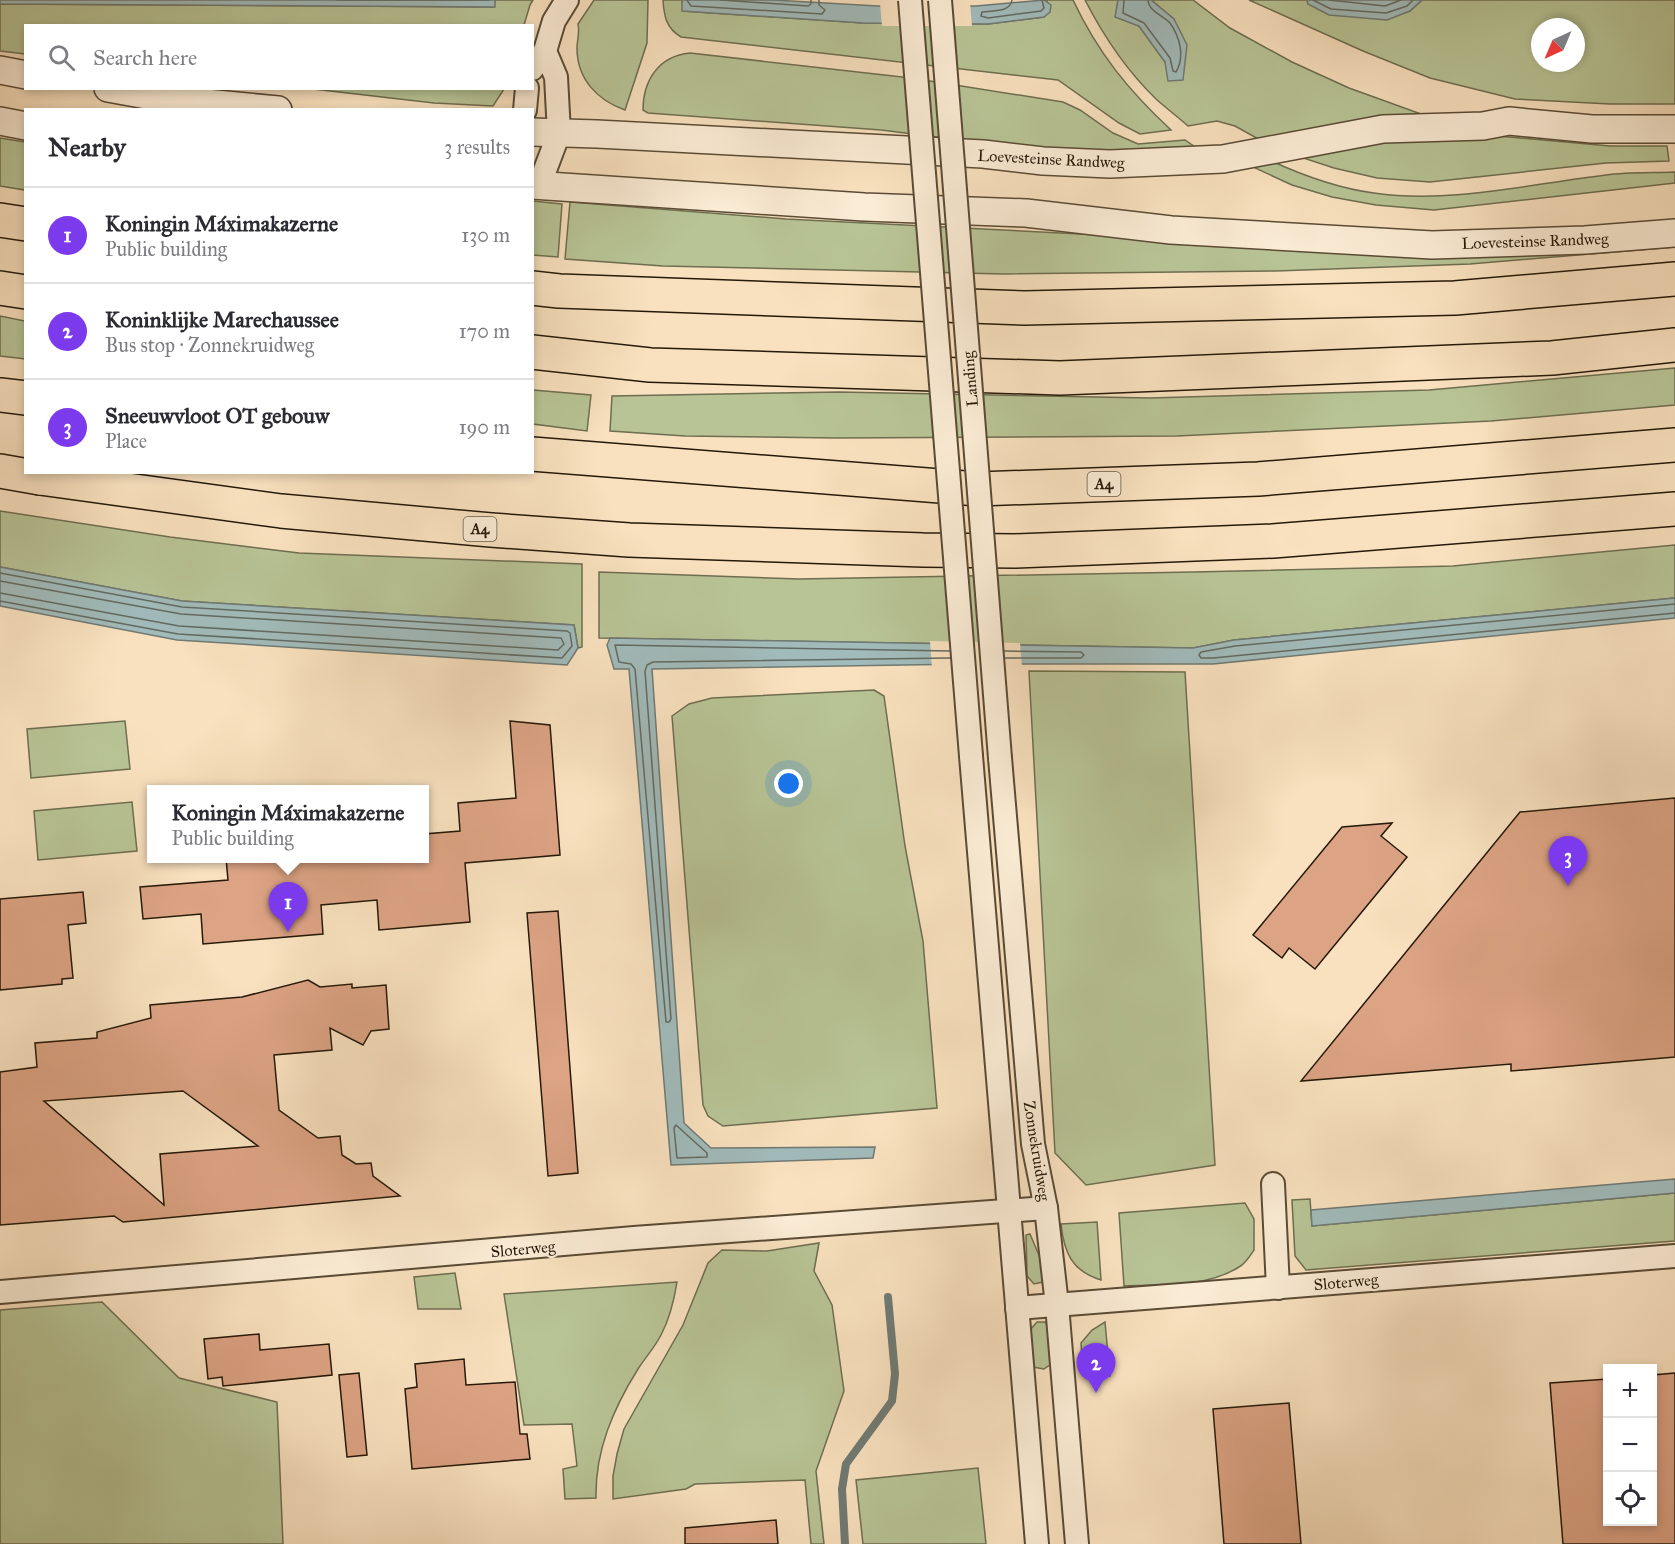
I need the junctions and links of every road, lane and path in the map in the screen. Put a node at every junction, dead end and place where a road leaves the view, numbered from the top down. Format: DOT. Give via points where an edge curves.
graph roads {
  1 [pos="567,0"];
  2 [pos="910,0"];
  3 [pos="940,0"];
  4 [pos="539,60"];
  5 [pos="0,70"];
  6 [pos="24,75"];
  7 [pos="119,90"];
  8 [pos="527,90"];
  9 [pos="257,108"];
  10 [pos="525,108"];
  11 [pos="0,122"];
  12 [pos="24,126"];
  13 [pos="1675,129"];
  14 [pos="534,132"];
  15 [pos="559,133"];
  16 [pos="535,179"];
  17 [pos="0,220"];
  18 [pos="24,224"];
  19 [pos="1675,233"];
  20 [pos="1675,279"];
  21 [pos="0,288"];
  22 [pos="534,288"];
  23 [pos="24,292"];
  24 [pos="1675,345"];
  25 [pos="534,352"];
  26 [pos="0,395"];
  27 [pos="24,398"];
  28 [pos="1675,445"];
  29 [pos="534,454"];
  30 [pos="0,471"];
  31 [pos="1675,509"];
  32 [pos="971,756"];
  33 [pos="1000,758"];
  34 [pos="1273,1184"];
  35 [pos="1046,1208"];
  36 [pos="1009,1210"];
  37 [pos="1675,1256"];
  38 [pos="1278,1288"];
  39 [pos="0,1292"];
  40 [pos="1057,1305"];
  41 [pos="1017,1308"];
  42 [pos="1036,1544"];
  43 [pos="1077,1544"];
  1 -- 4 [label="street"];
  2 -- 32 [label="street, Landing, bridge"];
  3 -- 33 [label="street, Landing, bridge"];
  4 -- 15 [label="street" via="556,77"];
  5 -- 6 [label="street"];
  7 -- 9 [label="street"];
  8 -- 10 [label="street"];
  11 -- 12 [label="street"];
  13 -- 15 [label="street, Loevesteinse Randweg" via="1592,129 1509,121 1483,126 1383,129 1224,159 1110,164"];
  14 -- 15 [label="street, Loevesteinse Randweg"];
  15 -- 16 [label="street"];
  16 -- 19 [label="street, Loevesteinse Randweg" via="864,207 1026,213 1171,230 1432,245"];
  17 -- 18 [label="highway"];
  20 -- 22 [label="highway" via="1455,298 1025,308"];
  21 -- 23 [label="highway"];
  24 -- 25 [label="highway" via="1551,358 1060,378 650,365"];
  26 -- 27 [label="highway"];
  28 -- 29 [label="highway, A4" via="1258,478 978,489"];
  30 -- 31 [label="highway, A4" via="281,511 491,530 629,540 923,550 1027,551 1273,541"];
  32 -- 36 [label="street, Zonnekruidweg"];
  33 -- 35 [label="street, Zonnekruidweg" via="1033,1144"];
  34 -- 38 [label="street"];
  35 -- 36 [label="street, Sloterweg"];
  35 -- 40 [label="street, Zonnekruidweg"];
  36 -- 39 [label="street, Sloterweg"];
  36 -- 41 [label="street, Zonnekruidweg"];
  37 -- 38 [label="street, Sloterweg"];
  38 -- 40 [label="street, Sloterweg"];
  40 -- 41 [label="street, Sloterweg"];
  40 -- 43 [label="street, Zonnekruidweg"];
  41 -- 42 [label="street, Zonnekruidweg"];
}
